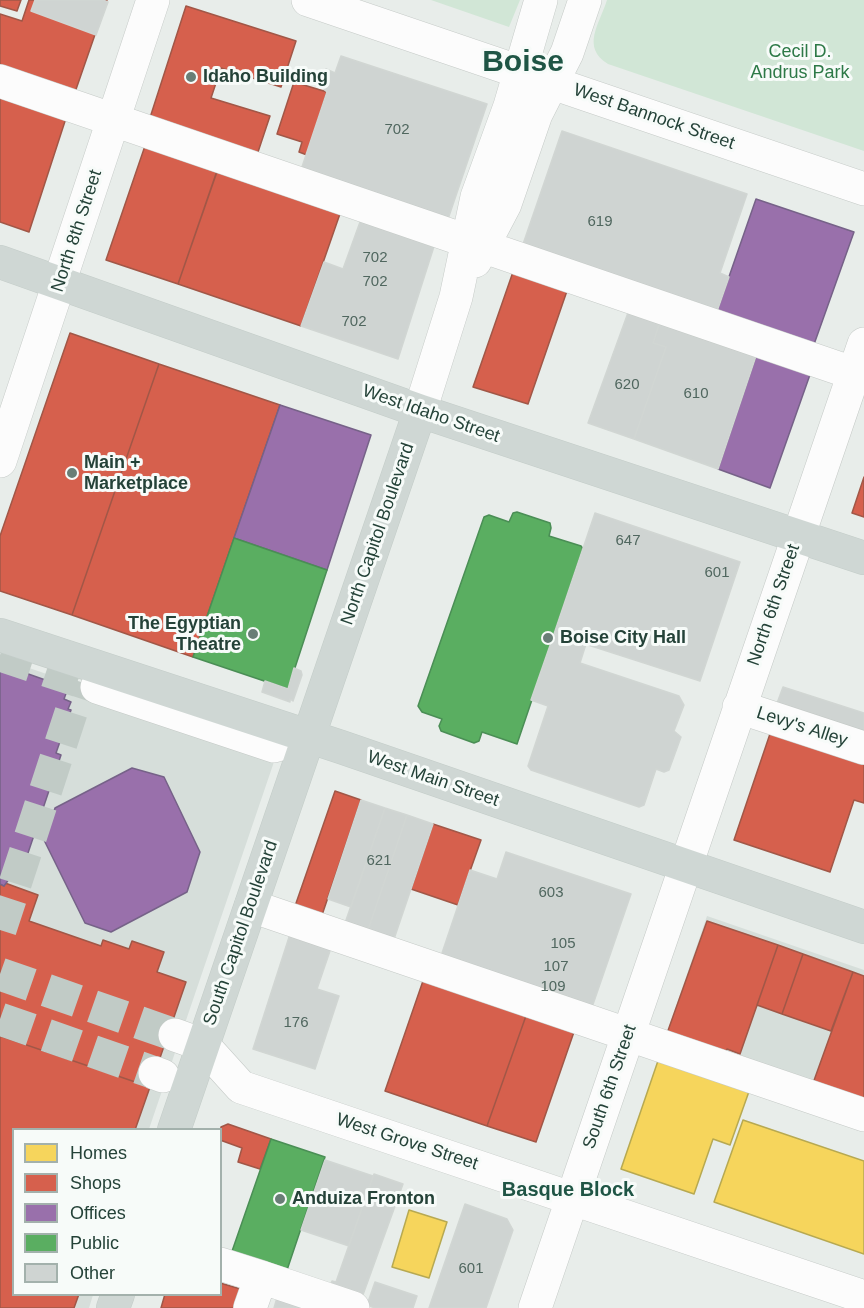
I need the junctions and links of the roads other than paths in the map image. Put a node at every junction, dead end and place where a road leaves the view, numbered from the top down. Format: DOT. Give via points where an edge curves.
graph roads {
  1 [pos="153,0"];
  2 [pos="308,0"];
  3 [pos="541,0"];
  4 [pos="585,0"];
  5 [pos="520,72"];
  6 [pos="0,81"];
  7 [pos="552,83"];
  8 [pos="114,120"];
  9 [pos="864,189"];
  10 [pos="476,244"];
  11 [pos="0,262"];
  12 [pos="61,283"];
  13 [pos="861,365"];
  14 [pos="420,411"];
  15 [pos="0,461"];
  16 [pos="798,536"];
  17 [pos="864,558"];
  18 [pos="0,635"];
  19 [pos="97,687"];
  20 [pos="739,706"];
  21 [pos="308,736"];
  22 [pos="864,748"];
  23 [pos="685,866"];
  24 [pos="251,906"];
  25 [pos="864,927"];
  26 [pos="628,1034"];
  27 [pos="189,1040"];
  28 [pos="864,1115"];
  29 [pos="174,1128"];
  30 [pos="573,1198"];
  31 [pos="222,1265"];
  32 [pos="261,1277"];
  33 [pos="864,1298"];
  34 [pos="250,1308"];
  35 [pos="353,1308"];
  36 [pos="535,1308"];
  1 -- 8 [label="street, North 8th Street"];
  2 -- 5 [label="street, West Bannock Street"];
  3 -- 5 [label="street, North Capitol Boulevard"];
  4 -- 7 [label="street, North Capitol Boulevard"];
  5 -- 7 [label="street, West Bannock Street"];
  5 -- 10 [label="street, North Capitol Boulevard" via="477,197"];
  6 -- 8 [label="street"];
  7 -- 9 [label="street, West Bannock Street"];
  7 -- 10 [label="street, North Capitol Boulevard" via="536,114 505,204"];
  8 -- 10 [label="street"];
  8 -- 12 [label="street, North 8th Street"];
  10 -- 13 [label="street"];
  10 -- 14 [label="street, North Capitol Boulevard"];
  11 -- 12 [label="main road, West Idaho Street"];
  12 -- 14 [label="main road, West Idaho Street"];
  12 -- 15 [label="street, North 8th Street"];
  13 -- 16 [label="street, North 6th Street"];
  14 -- 16 [label="main road, West Idaho Street"];
  14 -- 21 [label="main road, North Capitol Boulevard"];
  16 -- 17 [label="main road, West Idaho Street"];
  16 -- 20 [label="street, North 6th Street"];
  18 -- 21 [label="main road, West Main Street"];
  19 -- 21 [label="street" via="274,746"];
  20 -- 22 [label="street, Levy's Alley"];
  20 -- 23 [label="street, North 6th Street"];
  21 -- 23 [label="main road, West Main Street"];
  21 -- 24 [label="main road, South Capitol Boulevard"];
  23 -- 25 [label="main road, West Main Street"];
  23 -- 26 [label="street, South 6th Street"];
  24 -- 26 [label="street"];
  24 -- 27 [label="main road, South Capitol Boulevard"];
  26 -- 28 [label="street"];
  26 -- 30 [label="street, South 6th Street"];
  27 -- 29 [label="main road, South Capitol Boulevard"];
  27 -- 30 [label="street, West Grove Street" via="241,1087"];
  30 -- 33 [label="street, West Grove Street"];
  30 -- 36 [label="street, South 6th Street"];
  31 -- 32 [label="street"];
  32 -- 34 [label="street"];
  32 -- 35 [label="street"];
}
